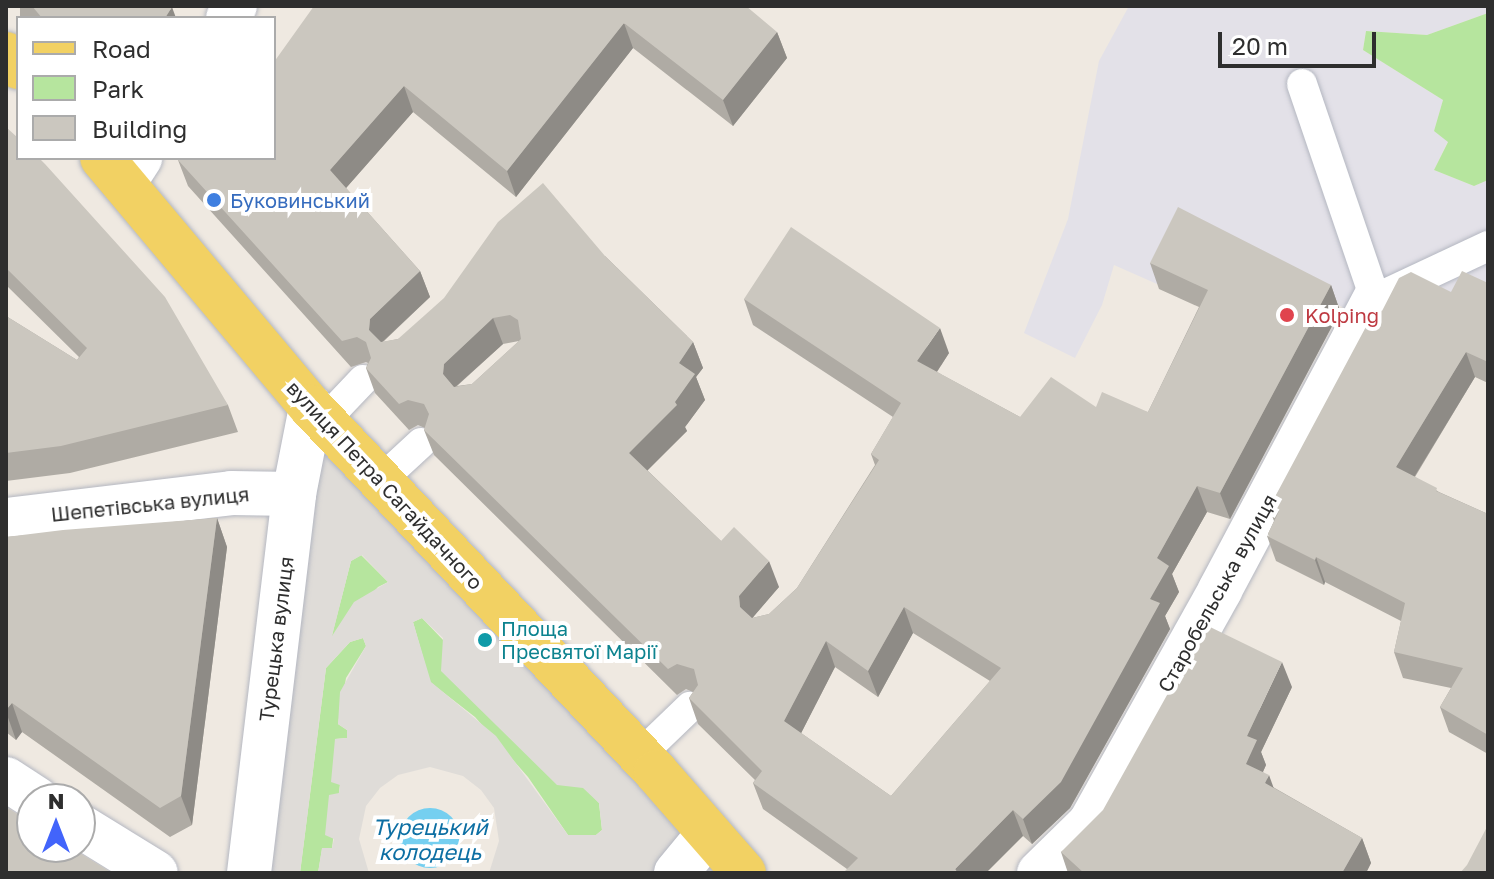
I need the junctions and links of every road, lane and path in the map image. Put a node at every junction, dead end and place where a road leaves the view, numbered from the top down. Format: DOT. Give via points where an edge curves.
graph roads {
  1 [pos="1302,84"];
  2 [pos="122,166"];
  3 [pos="1488,246"];
  4 [pos="1375,299"];
  5 [pos="363,380"];
  6 [pos="318,413"];
  7 [pos="421,443"];
  8 [pos="380,481"];
  9 [pos="294,494"];
  10 [pos="6,520"];
  11 [pos="690,707"];
  12 [pos="639,756"];
  13 [pos="708,834"];
  14 [pos="96,836"];
  15 [pos="156,873"];
  16 [pos="249,873"];
  17 [pos="676,873"];
  18 [pos="744,873"];
  19 [pos="1039,873"];
  1 -- 4 [label="lane"];
  2 -- 6 [label="main road, вулиця Петра Сагайдачного"];
  3 -- 4 [label="lane"];
  4 -- 19 [label="street, Старобельська вулиця" via="1090,823"];
  5 -- 6 [label="lane"];
  6 -- 8 [label="main road, вулиця Петра Сагайдачного"];
  6 -- 9 [label="street, Турецька вулиця"];
  7 -- 8 [label="lane"];
  8 -- 12 [label="main road, вулиця Петра Сагайдачного"];
  9 -- 10 [label="street, Шепетівська вулиця" via="231,493"];
  9 -- 16 [label="street, Турецька вулиця"];
  11 -- 12 [label="lane"];
  12 -- 13 [label="main road, вулиця Петра Сагайдачного"];
  13 -- 17 [label="street"];
  13 -- 18 [label="main road, вулиця Петра Сагайдачного"];
  14 -- 15 [label="street"];
}
